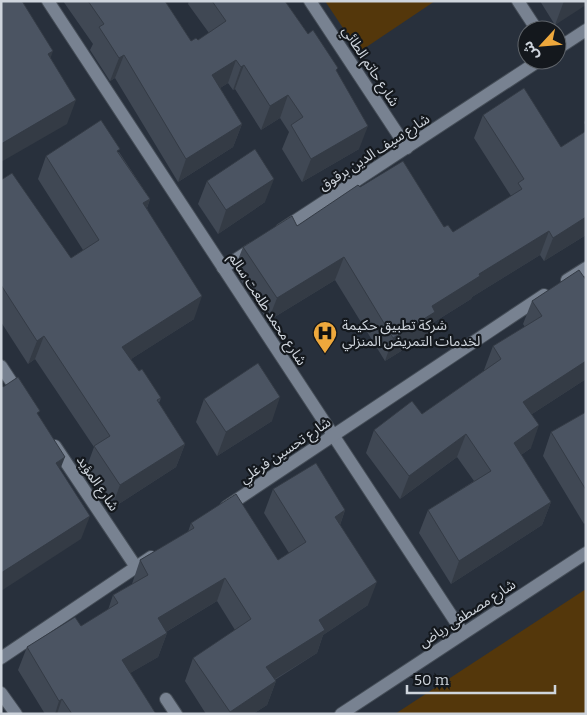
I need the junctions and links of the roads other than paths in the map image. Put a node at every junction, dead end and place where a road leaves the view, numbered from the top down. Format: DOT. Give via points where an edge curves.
graph roads {
  1 [pos="48,1"];
  2 [pos="310,1"];
  3 [pos="518,1"];
  4 [pos="530,20"];
  5 [pos="586,30"];
  6 [pos="567,42"];
  7 [pos="525,70"];
  8 [pos="407,148"];
  9 [pos="223,268"];
  10 [pos="586,268"];
  11 [pos="1,366"];
  12 [pos="28,406"];
  13 [pos="334,436"];
  14 [pos="50,438"];
  15 [pos="213,516"];
  16 [pos="158,552"];
  17 [pos="586,553"];
  18 [pos="136,567"];
  19 [pos="463,633"];
  20 [pos="1,658"];
  21 [pos="1,693"];
  22 [pos="166,699"];
  23 [pos="16,714"];
  24 [pos="176,714"];
  25 [pos="341,714"];
  1 -- 9 [label="street, شارع محمد طلعت سالم"];
  2 -- 8 [label="street, شارع حاتم الطائي"];
  3 -- 4 [label="street"];
  5 -- 6 [label="street"];
  7 -- 8 [label="street, شارع سيف الدين برقوق"];
  8 -- 9 [label="street, شارع سيف الدين برقوق"];
  9 -- 13 [label="street, شارع محمد طلعت سالم"];
  10 -- 13 [label="street, شارع تحسين فرغلي"];
  11 -- 12 [label="street"];
  13 -- 15 [label="street, شارع تحسين فرغلي"];
  13 -- 19 [label="street, شارع محمد طلعت سالم"];
  14 -- 18 [label="street, شارع المؤيد"];
  16 -- 18 [label="street"];
  17 -- 19 [label="street, شارع مصطفى رياض"];
  18 -- 20 [label="street"];
  19 -- 25 [label="street, شارع مصطفى رياض"];
  21 -- 23 [label="street"];
  22 -- 24 [label="street"];
}
